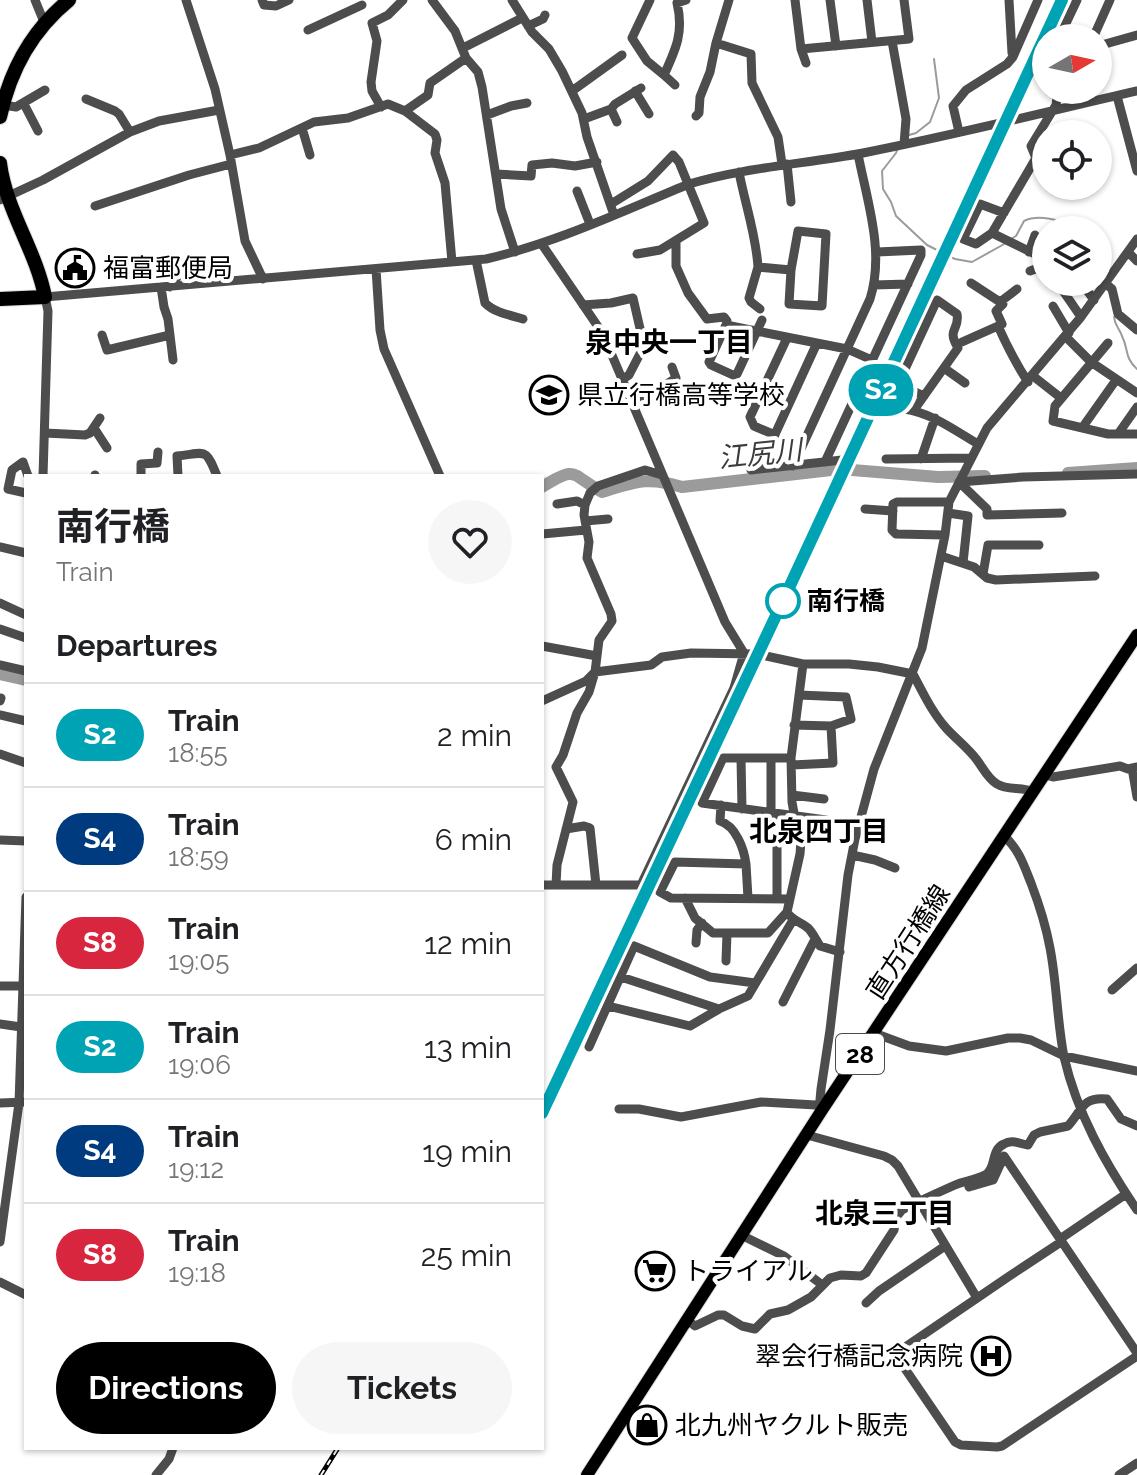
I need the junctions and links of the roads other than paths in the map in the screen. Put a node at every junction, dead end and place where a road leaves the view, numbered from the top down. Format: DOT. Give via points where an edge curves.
graph roads {
  1 [pos="35,0"];
  2 [pos="69,0"];
  3 [pos="186,0"];
  4 [pos="262,0"];
  5 [pos="289,0"];
  6 [pos="403,0"];
  7 [pos="512,0"];
  8 [pos="650,0"];
  9 [pos="795,0"];
  10 [pos="830,0"];
  11 [pos="867,0"];
  12 [pos="904,0"];
  13 [pos="1009,0"];
  14 [pos="1038,0"];
  15 [pos="1077,0"];
  16 [pos="1110,0"];
  17 [pos="435,1"];
  18 [pos="680,1"];
  19 [pos="726,1"];
  20 [pos="361,2"];
  21 [pos="545,15"];
  22 [pos="44,22"];
  23 [pos="525,22"];
  24 [pos="372,23"];
  25 [pos="1066,24"];
  26 [pos="1099,24"];
  27 [pos="308,30"];
  28 [pos="1137,35"];
  29 [pos="892,41"];
  30 [pos="872,42"];
  31 [pos="1112,42"];
  32 [pos="716,43"];
  33 [pos="836,46"];
  34 [pos="801,49"];
  35 [pos="465,53"];
  36 [pos="622,55"];
  37 [pos="1013,57"];
  38 [pos="806,63"];
  39 [pos="664,75"];
  40 [pos="675,85"];
  41 [pos="45,90"];
  42 [pos="572,91"];
  43 [pos="1137,91"];
  44 [pos="1117,96"];
  45 [pos="86,99"];
  46 [pos="527,103"];
  47 [pos="24,104"];
  48 [pos="1056,104"];
  49 [pos="381,107"];
  50 [pos="611,109"];
  51 [pos="219,110"];
  52 [pos="1054,110"];
  53 [pos="1,111"];
  54 [pos="405,111"];
  55 [pos="649,114"];
  56 [pos="487,115"];
  57 [pos="696,116"];
  58 [pos="584,119"];
  59 [pos="617,122"];
  60 [pos="302,128"];
  61 [pos="38,131"];
  62 [pos="130,132"];
  63 [pos="959,132"];
  64 [pos="904,144"];
  65 [pos="858,154"];
  66 [pos="310,155"];
  67 [pos="230,160"];
  68 [pos="597,162"];
  69 [pos="0,163"];
  70 [pos="784,164"];
  71 [pos="1137,171"];
  72 [pos="739,172"];
  73 [pos="496,174"];
  74 [pos="689,184"];
  75 [pos="577,191"];
  76 [pos="4,198"];
  77 [pos="791,202"];
  78 [pos="95,206"];
  79 [pos="612,210"];
  80 [pos="1004,213"];
  81 [pos="590,224"];
  82 [pos="992,233"];
  83 [pos="1137,239"];
  84 [pos="676,241"];
  85 [pos="541,243"];
  86 [pos="1032,244"];
  87 [pos="515,252"];
  88 [pos="877,252"];
  89 [pos="1029,252"];
  90 [pos="1128,252"];
  91 [pos="637,254"];
  92 [pos="1032,254"];
  93 [pos="198,258"];
  94 [pos="476,260"];
  95 [pos="1137,261"];
  96 [pos="452,262"];
  97 [pos="758,267"];
  98 [pos="376,269"];
  99 [pos="791,270"];
  100 [pos="1112,275"];
  101 [pos="263,279"];
  102 [pos="971,283"];
  103 [pos="908,284"];
  104 [pos="874,285"];
  105 [pos="166,287"];
  106 [pos="1017,289"];
  107 [pos="1112,289"];
  108 [pos="1067,296"];
  109 [pos="1091,296"];
  110 [pos="1097,296"];
  111 [pos="45,297"];
  112 [pos="0,299"];
  113 [pos="1094,300"];
  114 [pos="1000,302"];
  115 [pos="583,305"];
  116 [pos="1053,306"];
  117 [pos="760,309"];
  118 [pos="1081,317"];
  119 [pos="523,319"];
  120 [pos="762,320"];
  121 [pos="726,325"];
  122 [pos="998,326"];
  123 [pos="1137,330"];
  124 [pos="757,331"];
  125 [pos="641,334"];
  126 [pos="102,335"];
  127 [pos="170,335"];
  128 [pos="1067,335"];
  129 [pos="604,337"];
  130 [pos="787,338"];
  131 [pos="962,342"];
  132 [pos="817,343"];
  133 [pos="1108,343"];
  134 [pos="847,349"];
  135 [pos="173,360"];
  136 [pos="872,360"];
  137 [pos="1091,362"];
  138 [pos="672,367"];
  139 [pos="944,368"];
  140 [pos="623,379"];
  141 [pos="1031,379"];
  142 [pos="1116,380"];
  143 [pos="965,383"];
  144 [pos="1137,393"];
  145 [pos="924,396"];
  146 [pos="1061,398"];
  147 [pos="634,405"];
  148 [pos="1137,407"];
  149 [pos="100,418"];
  150 [pos="935,418"];
  151 [pos="94,428"];
  152 [pos="1082,428"];
  153 [pos="45,433"];
  154 [pos="1118,434"];
  155 [pos="1137,434"];
  156 [pos="775,435"];
  157 [pos="978,444"];
  158 [pos="107,448"];
  159 [pos="158,452"];
  160 [pos="971,458"];
  161 [pos="886,459"];
  162 [pos="921,459"];
  163 [pos="842,460"];
  164 [pos="825,462"];
  165 [pos="793,466"];
  166 [pos="27,474"];
  167 [pos="43,474"];
  168 [pos="141,474"];
  169 [pos="178,474"];
  170 [pos="216,474"];
  171 [pos="439,474"];
  172 [pos="1137,474"];
  173 [pos="662,475"];
  174 [pos="959,482"];
  175 [pos="24,493"];
  176 [pos="557,504"];
  177 [pos="585,505"];
  178 [pos="948,508"];
  179 [pos="865,509"];
  180 [pos="893,511"];
  181 [pos="1062,513"];
  182 [pos="608,519"];
  183 [pos="585,525"];
  184 [pos="544,534"];
  185 [pos="945,535"];
  186 [pos="1039,545"];
  187 [pos="0,547"];
  188 [pos="24,553"];
  189 [pos="941,556"];
  190 [pos="963,563"];
  191 [pos="983,574"];
  192 [pos="1095,576"];
  193 [pos="0,603"];
  194 [pos="24,614"];
  195 [pos="0,629"];
  196 [pos="1137,635"];
  197 [pos="24,637"];
  198 [pos="544,646"];
  199 [pos="744,653"];
  200 [pos="597,656"];
  201 [pos="803,664"];
  202 [pos="0,665"];
  203 [pos="24,671"];
  204 [pos="595,672"];
  205 [pos="913,674"];
  206 [pos="799,695"];
  207 [pos="544,700"];
  208 [pos="0,715"];
  209 [pos="24,721"];
  210 [pos="794,725"];
  211 [pos="831,726"];
  212 [pos="0,754"];
  213 [pos="741,758"];
  214 [pos="771,758"];
  215 [pos="792,761"];
  216 [pos="24,762"];
  217 [pos="1134,768"];
  218 [pos="1045,775"];
  219 [pos="1034,792"];
  220 [pos="792,795"];
  221 [pos="1137,797"];
  222 [pos="824,799"];
  223 [pos="721,805"];
  224 [pos="742,809"];
  225 [pos="774,814"];
  226 [pos="795,816"];
  227 [pos="826,820"];
  228 [pos="566,829"];
  229 [pos="1004,836"];
  230 [pos="0,840"];
  231 [pos="24,841"];
  232 [pos="852,855"];
  233 [pos="746,864"];
  234 [pos="895,868"];
  235 [pos="544,885"];
  236 [pos="556,885"];
  237 [pos="596,885"];
  238 [pos="685,898"];
  239 [pos="748,898"];
  240 [pos="777,899"];
  241 [pos="789,899"];
  242 [pos="790,916"];
  243 [pos="702,923"];
  244 [pos="727,933"];
  245 [pos="815,939"];
  246 [pos="696,943"];
  247 [pos="840,952"];
  248 [pos="726,961"];
  249 [pos="1137,968"];
  250 [pos="24,969"];
  251 [pos="621,977"];
  252 [pos="755,983"];
  253 [pos="0,986"];
  254 [pos="22,986"];
  255 [pos="1112,990"];
  256 [pos="24,1000"];
  257 [pos="783,1002"];
  258 [pos="608,1006"];
  259 [pos="719,1009"];
  260 [pos="0,1024"];
  261 [pos="21,1027"];
  262 [pos="874,1033"];
  263 [pos="589,1047"];
  264 [pos="1064,1056"];
  265 [pos="1137,1071"];
  266 [pos="23,1102"];
  267 [pos="0,1103"];
  268 [pos="619,1109"];
  269 [pos="1081,1109"];
  270 [pos="822,1110"];
  271 [pos="1137,1126"];
  272 [pos="807,1135"];
  273 [pos="966,1181"];
  274 [pos="4,1184"];
  275 [pos="1126,1194"];
  276 [pos="919,1202"];
  277 [pos="1137,1210"];
  278 [pos="741,1235"];
  279 [pos="1061,1241"];
  280 [pos="0,1242"];
  281 [pos="945,1246"];
  282 [pos="0,1282"];
  283 [pos="821,1284"];
  284 [pos="24,1294"];
  285 [pos="977,1298"];
  286 [pos="866,1303"];
  287 [pos="687,1320"];
  288 [pos="1137,1355"];
  289 [pos="172,1450"];
  290 [pos="1137,1463"];
  291 [pos="156,1475"];
  292 [pos="587,1475"];
  293 [pos="1119,1475"];
  1 -- 22 [label="street"];
  2 -- 22 [label="highway"];
  3 -- 51 [label="street"];
  4 -- 5 [label="street" via="276,6"];
  6 -- 24 [label="street"];
  7 -- 23 [label="street"];
  8 -- 39 [label="street" via="632,38"];
  9 -- 34 [label="street"];
  10 -- 33 [label="street"];
  11 -- 30 [label="street"];
  12 -- 29 [label="street" via="909,39"];
  13 -- 37 [label="street"];
  14 -- 37 [label="street"];
  15 -- 25 [label="street"];
  16 -- 26 [label="street"];
  17 -- 35 [label="street"];
  18 -- 39 [label="street" via="679,41"];
  19 -- 32 [label="street"];
  20 -- 24 [label="street"];
  20 -- 27 [label="street"];
  21 -- 23 [label="street"];
  22 -- 53 [label="highway" via="16,65"];
  23 -- 35 [label="street"];
  23 -- 42 [label="street" via="549,49"];
  24 -- 49 [label="street" via="377,41 371,82"];
  28 -- 31 [label="street"];
  29 -- 30 [label="street"];
  29 -- 64 [label="street" via="906,119"];
  30 -- 33 [label="street"];
  32 -- 57 [label="street"];
  32 -- 70 [label="street" via="751,54 752,83 778,137"];
  33 -- 34 [label="street"];
  34 -- 38 [label="street"];
  35 -- 54 [label="street" via="430,83 428,95"];
  35 -- 56 [label="street" via="478,72"];
  36 -- 42 [label="street"];
  37 -- 63 [label="street" via="966,90 953,106"];
  39 -- 40 [label="street"];
  41 -- 47 [label="street"];
  42 -- 58 [label="street"];
  43 -- 44 [label="street"];
  44 -- 52 [label="street"];
  44 -- 71 [label="street"];
  45 -- 62 [label="street" via="119,114"];
  46 -- 56 [label="street"];
  47 -- 53 [label="street"];
  47 -- 61 [label="street"];
  48 -- 52 [label="street"];
  49 -- 54 [label="street" via="388,104"];
  49 -- 60 [label="street"];
  50 -- 55 [label="street" via="638,90"];
  50 -- 58 [label="street"];
  50 -- 59 [label="street"];
  51 -- 62 [label="street"];
  51 -- 67 [label="street"];
  52 -- 63 [label="street"];
  52 -- 80 [label="street" via="1031,146 1036,158"];
  54 -- 96 [label="street" via="435,134"];
  56 -- 73 [label="street"];
  58 -- 68 [label="street"];
  60 -- 66 [label="street"];
  60 -- 67 [label="street"];
  62 -- 76 [label="street"];
  63 -- 64 [label="street"];
  64 -- 65 [label="street"];
  65 -- 70 [label="street"];
  65 -- 88 [label="street"];
  67 -- 78 [label="street"];
  67 -- 101 [label="street" via="245,241"];
  68 -- 73 [label="street" via="532,165 531,176"];
  68 -- 79 [label="street"];
  69 -- 76 [label="highway"];
  70 -- 72 [label="street"];
  70 -- 77 [label="street"];
  72 -- 74 [label="street"];
  72 -- 97 [label="street"];
  73 -- 87 [label="street"];
  74 -- 79 [label="street"];
  74 -- 79 [label="street" via="673,155"];
  74 -- 84 [label="street" via="704,223"];
  75 -- 81 [label="street"];
  76 -- 111 [label="highway" via="36,262"];
  79 -- 81 [label="street"];
  80 -- 82 [label="street"];
  80 -- 82 [label="street" via="980,204 963,239 976,244"];
  81 -- 85 [label="street"];
  82 -- 89 [label="street"];
  83 -- 90 [label="street"];
  84 -- 91 [label="street"];
  84 -- 121 [label="street" via="676,266 688,293 707,319 724,317"];
  85 -- 87 [label="street"];
  85 -- 115 [label="street"];
  86 -- 89 [label="street"];
  87 -- 94 [label="street"];
  88 -- 103 [label="street" via="921,250"];
  88 -- 104 [label="street"];
  89 -- 92 [label="street"];
  90 -- 95 [label="street"];
  90 -- 100 [label="street"];
  93 -- 105 [label="street"];
  94 -- 96 [label="street"];
  94 -- 119 [label="street" via="485,303"];
  96 -- 98 [label="street"];
  97 -- 99 [label="street"];
  97 -- 117 [label="street" via="749,298"];
  98 -- 101 [label="street"];
  98 -- 171 [label="street" via="384,349"];
  99 -- 99 [label="street" via="798,231 826,234 822,306 789,304"];
  101 -- 105 [label="street"];
  102 -- 114 [label="street"];
  103 -- 104 [label="street"];
  103 -- 136 [label="street"];
  104 -- 134 [label="street"];
  105 -- 111 [label="street"];
  105 -- 127 [label="street"];
  106 -- 114 [label="street"];
  107 -- 123 [label="street" via="1118,314"];
  108 -- 118 [label="street"];
  109 -- 113 [label="street"];
  110 -- 113 [label="street"];
  111 -- 112 [label="highway"];
  111 -- 153 [label="street"];
  113 -- 118 [label="street"];
  114 -- 122 [label="street"];
  115 -- 125 [label="street" via="633,298"];
  115 -- 129 [label="street"];
  116 -- 128 [label="street"];
  118 -- 128 [label="street"];
  120 -- 124 [label="street"];
  121 -- 124 [label="street"];
  121 -- 124 [label="street" via="709,362 733,375"];
  122 -- 131 [label="street"];
  122 -- 141 [label="street" via="1014,361"];
  124 -- 130 [label="street"];
  125 -- 129 [label="street"];
  125 -- 140 [label="street" via="644,346"];
  126 -- 127 [label="street" via="107,350"];
  127 -- 135 [label="street"];
  128 -- 137 [label="street"];
  128 -- 141 [label="street"];
  129 -- 140 [label="street"];
  130 -- 132 [label="street"];
  130 -- 156 [label="street" via="750,417 754,426"];
  132 -- 134 [label="street"];
  132 -- 156 [label="street"];
  133 -- 137 [label="street"];
  134 -- 136 [label="street"];
  134 -- 165 [label="street"];
  136 -- 164 [label="street"];
  137 -- 142 [label="street"];
  137 -- 146 [label="street"];
  138 -- 147 [label="street" via="676,378"];
  139 -- 143 [label="street"];
  139 -- 145 [label="street"];
  139 -- 145 [label="street" via="958,348 952,332 958,320 937,300 898,384"];
  140 -- 147 [label="street"];
  141 -- 146 [label="street"];
  141 -- 157 [label="street"];
  142 -- 144 [label="street"];
  142 -- 152 [label="street"];
  145 -- 150 [label="street" via="909,410"];
  146 -- 152 [label="street" via="1053,421"];
  147 -- 173 [label="street"];
  148 -- 154 [label="street"];
  149 -- 151 [label="street"];
  150 -- 157 [label="street"];
  150 -- 162 [label="street"];
  151 -- 153 [label="street" via="85,435"];
  151 -- 158 [label="street"];
  152 -- 154 [label="street"];
  153 -- 167 [label="street"];
  154 -- 155 [label="street"];
  156 -- 165 [label="street" via="755,470"];
  157 -- 160 [label="street"];
  159 -- 168 [label="street" via="157,463 141,464"];
  160 -- 162 [label="street"];
  160 -- 174 [label="street"];
  161 -- 162 [label="street"];
  163 -- 164 [label="street"];
  164 -- 165 [label="street"];
  166 -- 175 [label="street" via="23,462 12,470 8,489"];
  169 -- 170 [label="street" via="177,456 204,453"];
  172 -- 174 [label="street"];
  173 -- 177 [label="street" via="645,470 598,486"];
  173 -- 199 [label="street" via="730,634"];
  174 -- 178 [label="street"];
  174 -- 181 [label="street" via="987,515"];
  176 -- 177 [label="street"];
  177 -- 183 [label="street"];
  178 -- 180 [label="street" via="897,502"];
  178 -- 185 [label="street"];
  178 -- 190 [label="street" via="968,516"];
  179 -- 180 [label="street"];
  180 -- 185 [label="street" via="896,534"];
  182 -- 183 [label="street"];
  183 -- 184 [label="street"];
  183 -- 200 [label="street" via="587,558 612,618 599,640"];
  185 -- 189 [label="street"];
  186 -- 191 [label="street" via="988,545"];
  187 -- 188 [label="street"];
  189 -- 190 [label="street"];
  189 -- 205 [label="street"];
  190 -- 191 [label="street"];
  191 -- 192 [label="street" via="996,580"];
  193 -- 194 [label="street"];
  195 -- 197 [label="street"];
  196 -- 218 [label="main road, 直方行橋線 / 28"];
  198 -- 200 [label="street"];
  199 -- 201 [label="street"];
  199 -- 204 [label="street" via="691,653 662,657 651,665"];
  199 -- 237 [label="street" via="734,688 641,885"];
  200 -- 204 [label="street"];
  201 -- 205 [label="street" via="849,664"];
  201 -- 206 [label="street"];
  202 -- 203 [label="street"];
  204 -- 207 [label="street"];
  204 -- 228 [label="street" via="556,767 573,802"];
  205 -- 219 [label="street" via="932,710 990,779 1006,788"];
  205 -- 232 [label="street" via="874,769"];
  206 -- 210 [label="street"];
  206 -- 211 [label="street" via="846,697 851,719"];
  208 -- 209 [label="street"];
  210 -- 211 [label="street"];
  210 -- 215 [label="street"];
  211 -- 215 [label="street" via="833,763"];
  212 -- 216 [label="street"];
  213 -- 214 [label="street"];
  213 -- 223 [label="street" via="723,758 702,803"];
  213 -- 224 [label="street"];
  214 -- 215 [label="street"];
  214 -- 225 [label="street"];
  215 -- 220 [label="street"];
  217 -- 218 [label="street"];
  217 -- 221 [label="street"];
  218 -- 219 [label="main road, 直方行橋線 / 28"];
  219 -- 229 [label="main road, 直方行橋線 / 28"];
  220 -- 222 [label="street"];
  220 -- 226 [label="street"];
  223 -- 224 [label="street"];
  223 -- 233 [label="street" via="720,821 727,823 744,849"];
  224 -- 225 [label="street"];
  225 -- 226 [label="street"];
  225 -- 240 [label="street"];
  226 -- 227 [label="street"];
  226 -- 241 [label="street" via="801,841"];
  228 -- 236 [label="street"];
  228 -- 237 [label="street" via="590,828"];
  229 -- 262 [label="main road, 直方行橋線 / 28"];
  229 -- 264 [label="street" via="1020,855 1047,932"];
  230 -- 231 [label="street"];
  232 -- 234 [label="street"];
  232 -- 247 [label="street"];
  233 -- 238 [label="street" via="675,862 660,892"];
  233 -- 239 [label="street"];
  235 -- 236 [label="street"];
  236 -- 237 [label="street"];
  238 -- 239 [label="street"];
  238 -- 243 [label="street"];
  239 -- 240 [label="street"];
  240 -- 241 [label="street"];
  241 -- 242 [label="street"];
  242 -- 244 [label="street" via="768,933"];
  242 -- 245 [label="street"];
  242 -- 252 [label="street"];
  243 -- 244 [label="street" via="713,933"];
  243 -- 246 [label="street"];
  244 -- 248 [label="street"];
  245 -- 247 [label="street"];
  245 -- 257 [label="street"];
  247 -- 270 [label="street"];
  249 -- 255 [label="street"];
  250 -- 254 [label="street"];
  251 -- 252 [label="street" via="634,946 710,977"];
  251 -- 258 [label="street"];
  251 -- 259 [label="street"];
  252 -- 259 [label="street" via="748,996"];
  253 -- 254 [label="street"];
  254 -- 256 [label="street"];
  256 -- 261 [label="street"];
  258 -- 259 [label="street" via="690,1026"];
  258 -- 263 [label="street"];
  260 -- 261 [label="street"];
  261 -- 266 [label="street"];
  262 -- 264 [label="street" via="909,1046 946,1051 1020,1038"];
  262 -- 270 [label="main road, 直方行橋線 / 28"];
  264 -- 265 [label="street"];
  264 -- 269 [label="street"];
  266 -- 267 [label="street"];
  266 -- 274 [label="street"];
  268 -- 270 [label="street" via="681,1117 761,1102 816,1105"];
  269 -- 271 [label="street" via="1084,1103 1107,1099 1118,1116"];
  269 -- 273 [label="street" via="1068,1126 1040,1132 1028,1145 1002,1144 989,1173"];
  269 -- 275 [label="street"];
  270 -- 272 [label="main road, 直方行橋線 / 28"];
  272 -- 276 [label="street" via="892,1160"];
  272 -- 278 [label="main road, 直方行橋線 / 28"];
  273 -- 276 [label="street"];
  273 -- 279 [label="street" via="968,1187 993,1180 1004,1156"];
  274 -- 280 [label="street"];
  275 -- 277 [label="street"];
  275 -- 279 [label="street"];
  276 -- 281 [label="street"];
  276 -- 287 [label="street" via="898,1214 894,1230 861,1276 830,1278 811,1297 770,1314 755,1329 724,1315 695,1326"];
  278 -- 283 [label="street" via="784,1256"];
  278 -- 287 [label="main road, 直方行橋線 / 28"];
  279 -- 285 [label="street"];
  279 -- 288 [label="street"];
  281 -- 285 [label="street"];
  281 -- 286 [label="street"];
  282 -- 284 [label="street"];
  285 -- 288 [label="street" via="895,1354 957,1444 1002,1446"];
  287 -- 292 [label="main road, 直方行橋線 / 28"];
  289 -- 291 [label="street"];
  290 -- 293 [label="street"];
}
